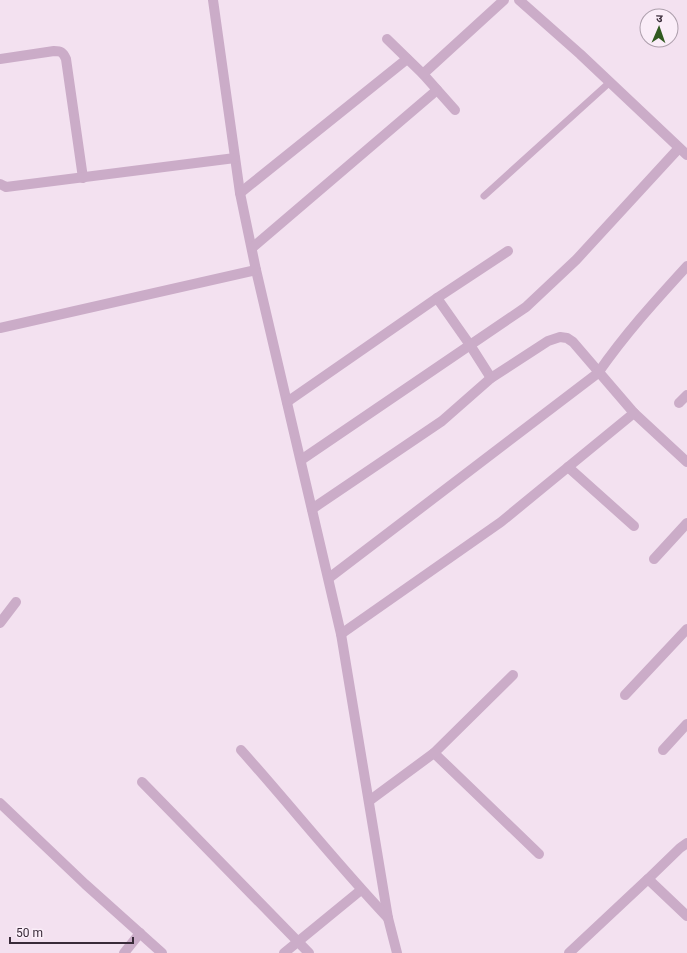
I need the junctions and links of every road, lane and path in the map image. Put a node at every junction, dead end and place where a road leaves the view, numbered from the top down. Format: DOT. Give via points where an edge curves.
graph roads {
  1 [pos="212,0"];
  2 [pos="504,0"];
  3 [pos="520,0"];
  4 [pos="387,39"];
  5 [pos="0,59"];
  6 [pos="407,59"];
  7 [pos="423,74"];
  8 [pos="610,82"];
  9 [pos="437,90"];
  10 [pos="455,110"];
  11 [pos="679,148"];
  12 [pos="687,155"];
  13 [pos="235,158"];
  14 [pos="83,178"];
  15 [pos="0,184"];
  16 [pos="240,193"];
  17 [pos="484,196"];
  18 [pos="252,248"];
  19 [pos="508,251"];
  20 [pos="687,266"];
  21 [pos="256,270"];
  22 [pos="437,298"];
  23 [pos="0,328"];
  24 [pos="470,346"];
  25 [pos="598,373"];
  26 [pos="491,378"];
  27 [pos="687,395"];
  28 [pos="287,402"];
  29 [pos="679,403"];
  30 [pos="634,413"];
  31 [pos="301,460"];
  32 [pos="687,462"];
  33 [pos="568,467"];
  34 [pos="312,509"];
  35 [pos="687,523"];
  36 [pos="634,526"];
  37 [pos="654,559"];
  38 [pos="329,578"];
  39 [pos="16,602"];
  40 [pos="0,623"];
  41 [pos="687,628"];
  42 [pos="341,634"];
  43 [pos="512,675"];
  44 [pos="625,695"];
  45 [pos="687,724"];
  46 [pos="241,750"];
  47 [pos="663,750"];
  48 [pos="434,753"];
  49 [pos="142,782"];
  50 [pos="369,801"];
  51 [pos="0,803"];
  52 [pos="687,843"];
  53 [pos="539,854"];
  54 [pos="648,879"];
  55 [pos="361,890"];
  56 [pos="687,916"];
  57 [pos="388,918"];
  58 [pos="140,933"];
  59 [pos="298,941"];
  60 [pos="124,953"];
  61 [pos="162,953"];
  62 [pos="284,953"];
  63 [pos="309,953"];
  64 [pos="397,953"];
  65 [pos="569,953"];
  1 -- 13 [label="street"];
  2 -- 7 [label="street"];
  3 -- 8 [label="street"];
  4 -- 6 [label="street"];
  5 -- 14 [label="street" via="54,51 64,54"];
  6 -- 7 [label="street"];
  6 -- 16 [label="street"];
  7 -- 9 [label="street"];
  8 -- 11 [label="street"];
  8 -- 17 [label="lane"];
  9 -- 10 [label="street"];
  9 -- 18 [label="street"];
  11 -- 12 [label="street"];
  11 -- 24 [label="street" via="576,260 526,307"];
  13 -- 14 [label="street"];
  13 -- 16 [label="street"];
  14 -- 15 [label="street" via="6,187"];
  16 -- 18 [label="street"];
  18 -- 21 [label="street"];
  19 -- 22 [label="street"];
  20 -- 25 [label="street" via="616,346"];
  21 -- 23 [label="street"];
  21 -- 28 [label="street"];
  22 -- 24 [label="street"];
  22 -- 28 [label="street"];
  24 -- 26 [label="street"];
  24 -- 31 [label="street"];
  25 -- 26 [label="street" via="572,342 560,337 548,341"];
  25 -- 30 [label="street"];
  25 -- 38 [label="street"];
  26 -- 34 [label="street" via="442,421"];
  27 -- 29 [label="street"];
  28 -- 31 [label="street"];
  30 -- 32 [label="street"];
  30 -- 33 [label="street"];
  31 -- 34 [label="street"];
  33 -- 36 [label="street"];
  33 -- 42 [label="street" via="501,522"];
  34 -- 38 [label="street"];
  35 -- 37 [label="street"];
  38 -- 42 [label="street"];
  39 -- 40 [label="street"];
  41 -- 44 [label="street"];
  42 -- 50 [label="street"];
  43 -- 48 [label="street"];
  45 -- 47 [label="street"];
  46 -- 55 [label="street"];
  48 -- 50 [label="street"];
  48 -- 53 [label="street"];
  49 -- 59 [label="street"];
  50 -- 57 [label="street"];
  51 -- 58 [label="street"];
  52 -- 54 [label="street"];
  54 -- 56 [label="street"];
  54 -- 65 [label="street"];
  55 -- 57 [label="street"];
  55 -- 59 [label="street"];
  57 -- 64 [label="street"];
  58 -- 60 [label="street"];
  58 -- 61 [label="street"];
  59 -- 62 [label="street"];
  59 -- 63 [label="street"];
}
